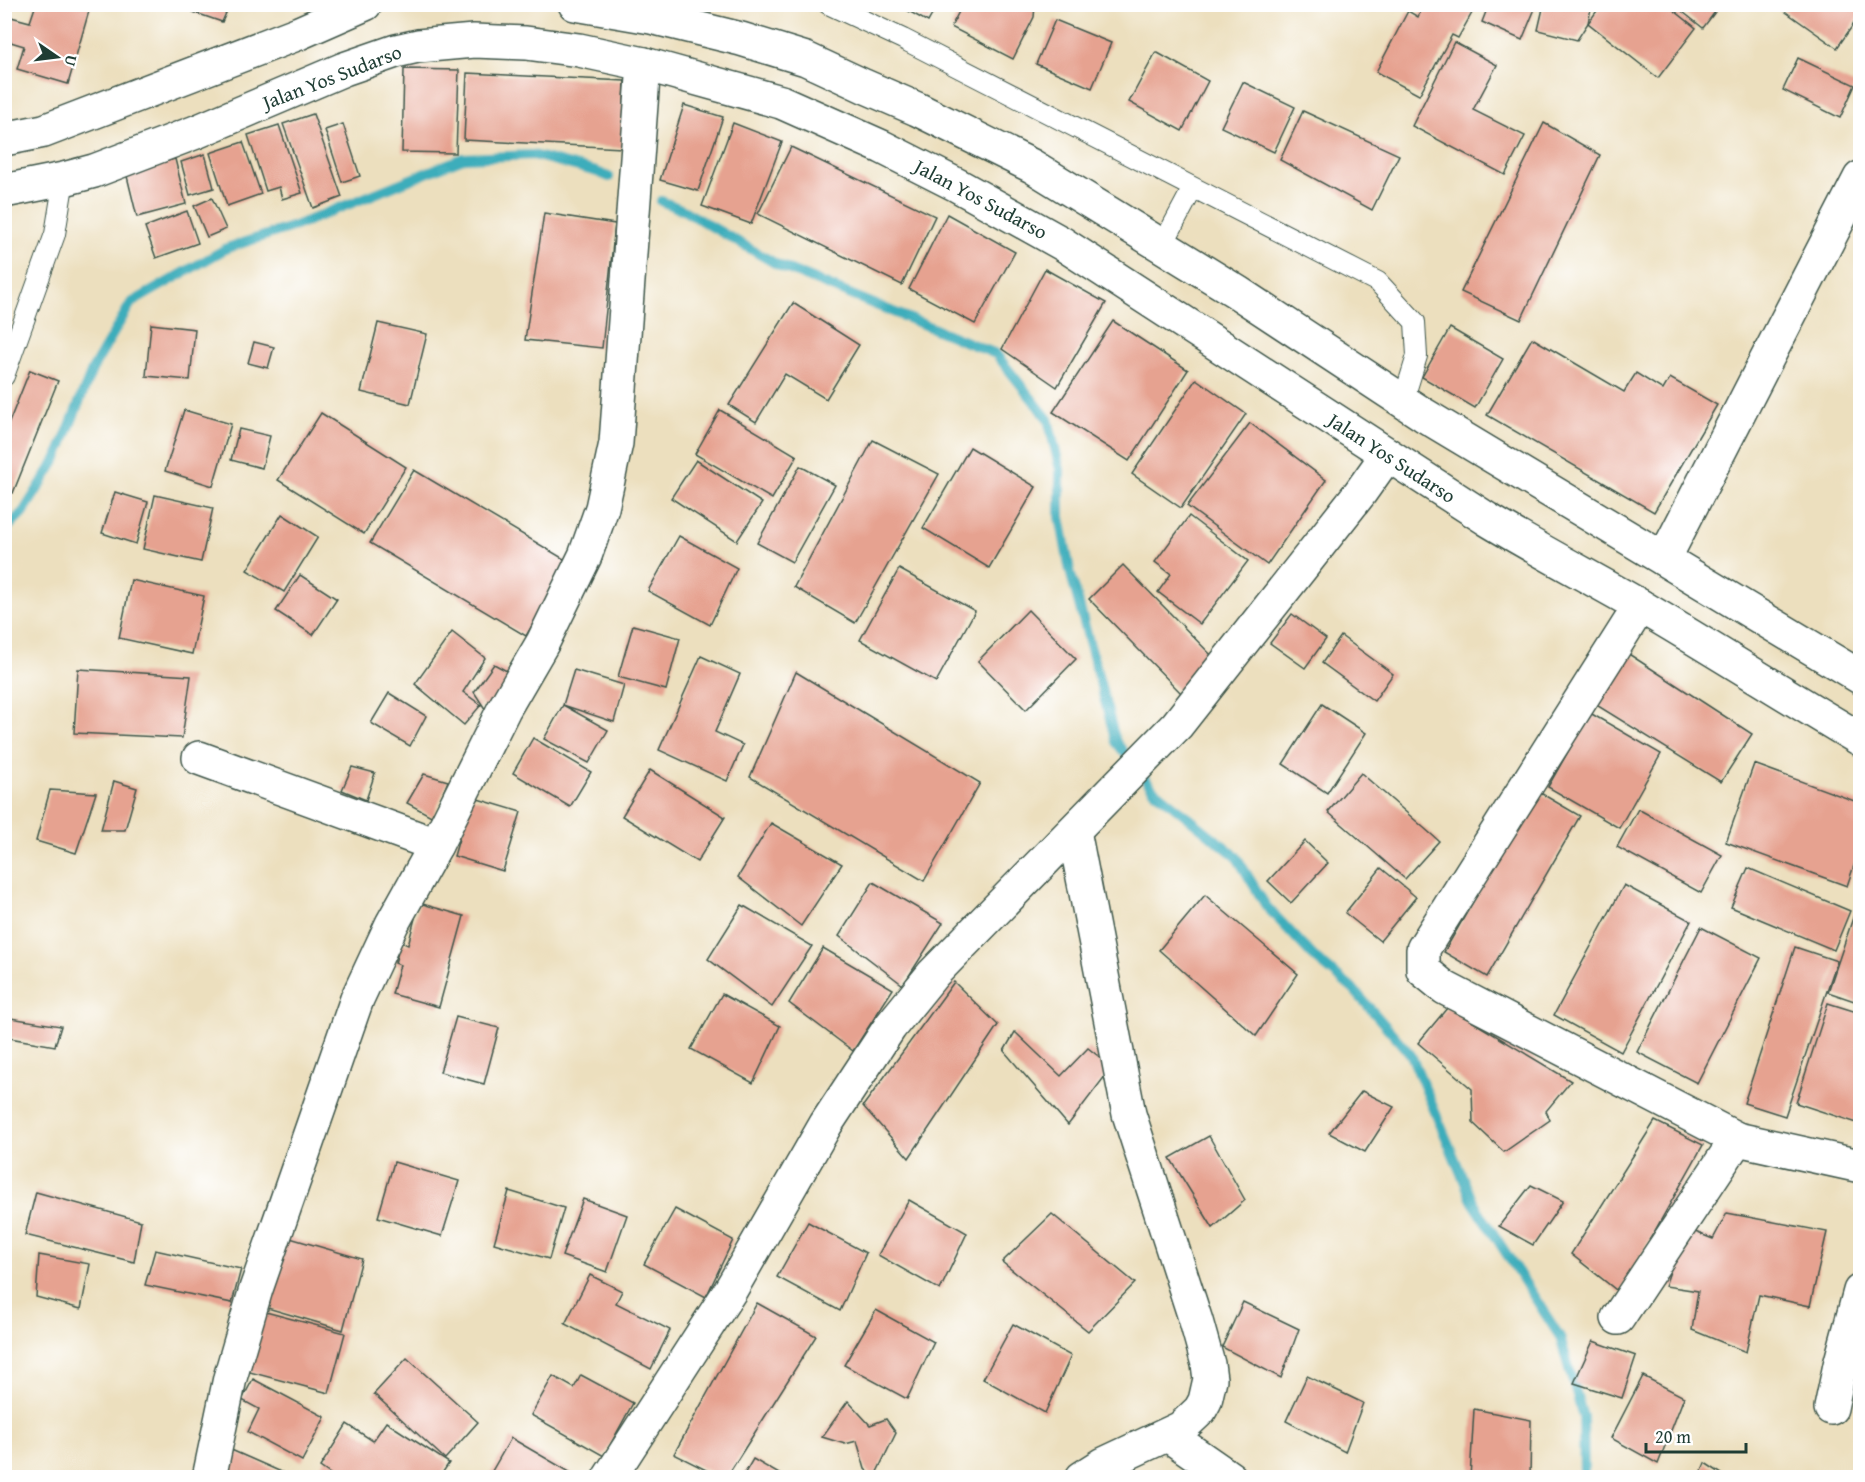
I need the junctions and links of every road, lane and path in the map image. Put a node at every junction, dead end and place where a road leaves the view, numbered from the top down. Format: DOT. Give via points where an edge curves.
graph roads {
  1 [pos="365,4"];
  2 [pos="575,4"];
  3 [pos="828,4"];
  4 [pos="806,59"];
  5 [pos="644,64"];
  6 [pos="781,102"];
  7 [pos="4,139"];
  8 [pos="1860,178"];
  9 [pos="64,179"];
  10 [pos="1193,188"];
  11 [pos="4,191"];
  12 [pos="1162,246"];
  13 [pos="4,376"];
  14 [pos="1403,401"];
  15 [pos="1388,455"];
  16 [pos="1664,559"];
  17 [pos="1640,606"];
  18 [pos="1860,676"];
  19 [pos="1860,739"];
  20 [pos="199,758"];
  21 [pos="1074,831"];
  22 [pos="436,845"];
  23 [pos="1737,1139"];
  24 [pos="1860,1166"];
  25 [pos="1860,1291"];
  26 [pos="1618,1318"];
  27 [pos="1831,1408"];
  28 [pos="1168,1435"];
  29 [pos="209,1478"];
  30 [pos="609,1478"];
  31 [pos="1082,1478"];
  32 [pos="1230,1478"];
  1 -- 7 [label="main road" via="44,131"];
  2 -- 4 [label="main road" via="651,17"];
  3 -- 10 [label="lane"];
  4 -- 6 [label="main road"];
  4 -- 12 [label="main road" via="1032,166"];
  5 -- 6 [label="main road, Jalan Yos Sudarso"];
  5 -- 9 [label="main road, Jalan Yos Sudarso" via="526,43 474,41 418,46 344,69 135,156"];
  5 -- 22 [label="main road" via="617,432 602,508 585,556 543,642 504,709"];
  6 -- 15 [label="main road, Jalan Yos Sudarso" via="882,147 1063,244"];
  8 -- 16 [label="main road"];
  9 -- 11 [label="main road, Jalan Yos Sudarso"];
  9 -- 13 [label="lane" via="55,234"];
  10 -- 12 [label="lane"];
  10 -- 14 [label="lane" via="1378,282 1415,322 1417,356"];
  12 -- 14 [label="main road"];
  14 -- 16 [label="main road"];
  15 -- 17 [label="main road, Jalan Yos Sudarso" via="1538,550"];
  15 -- 21 [label="main road" via="1177,725"];
  16 -- 18 [label="main road"];
  17 -- 19 [label="main road, Jalan Yos Sudarso"];
  17 -- 23 [label="main road" via="1423,949 1423,970 1446,988"];
  20 -- 22 [label="main road"];
  21 -- 28 [label="main road" via="1129,1114 1208,1364 1208,1389 1200,1410"];
  21 -- 30 [label="main road" via="933,974 890,1027 826,1124 730,1291"];
  22 -- 29 [label="main road" via="392,924 353,1010 256,1289 230,1378"];
  23 -- 24 [label="main road"];
  23 -- 26 [label="main road"];
  25 -- 27 [label="main road"];
  28 -- 31 [label="main road"];
  28 -- 32 [label="main road"];
}
